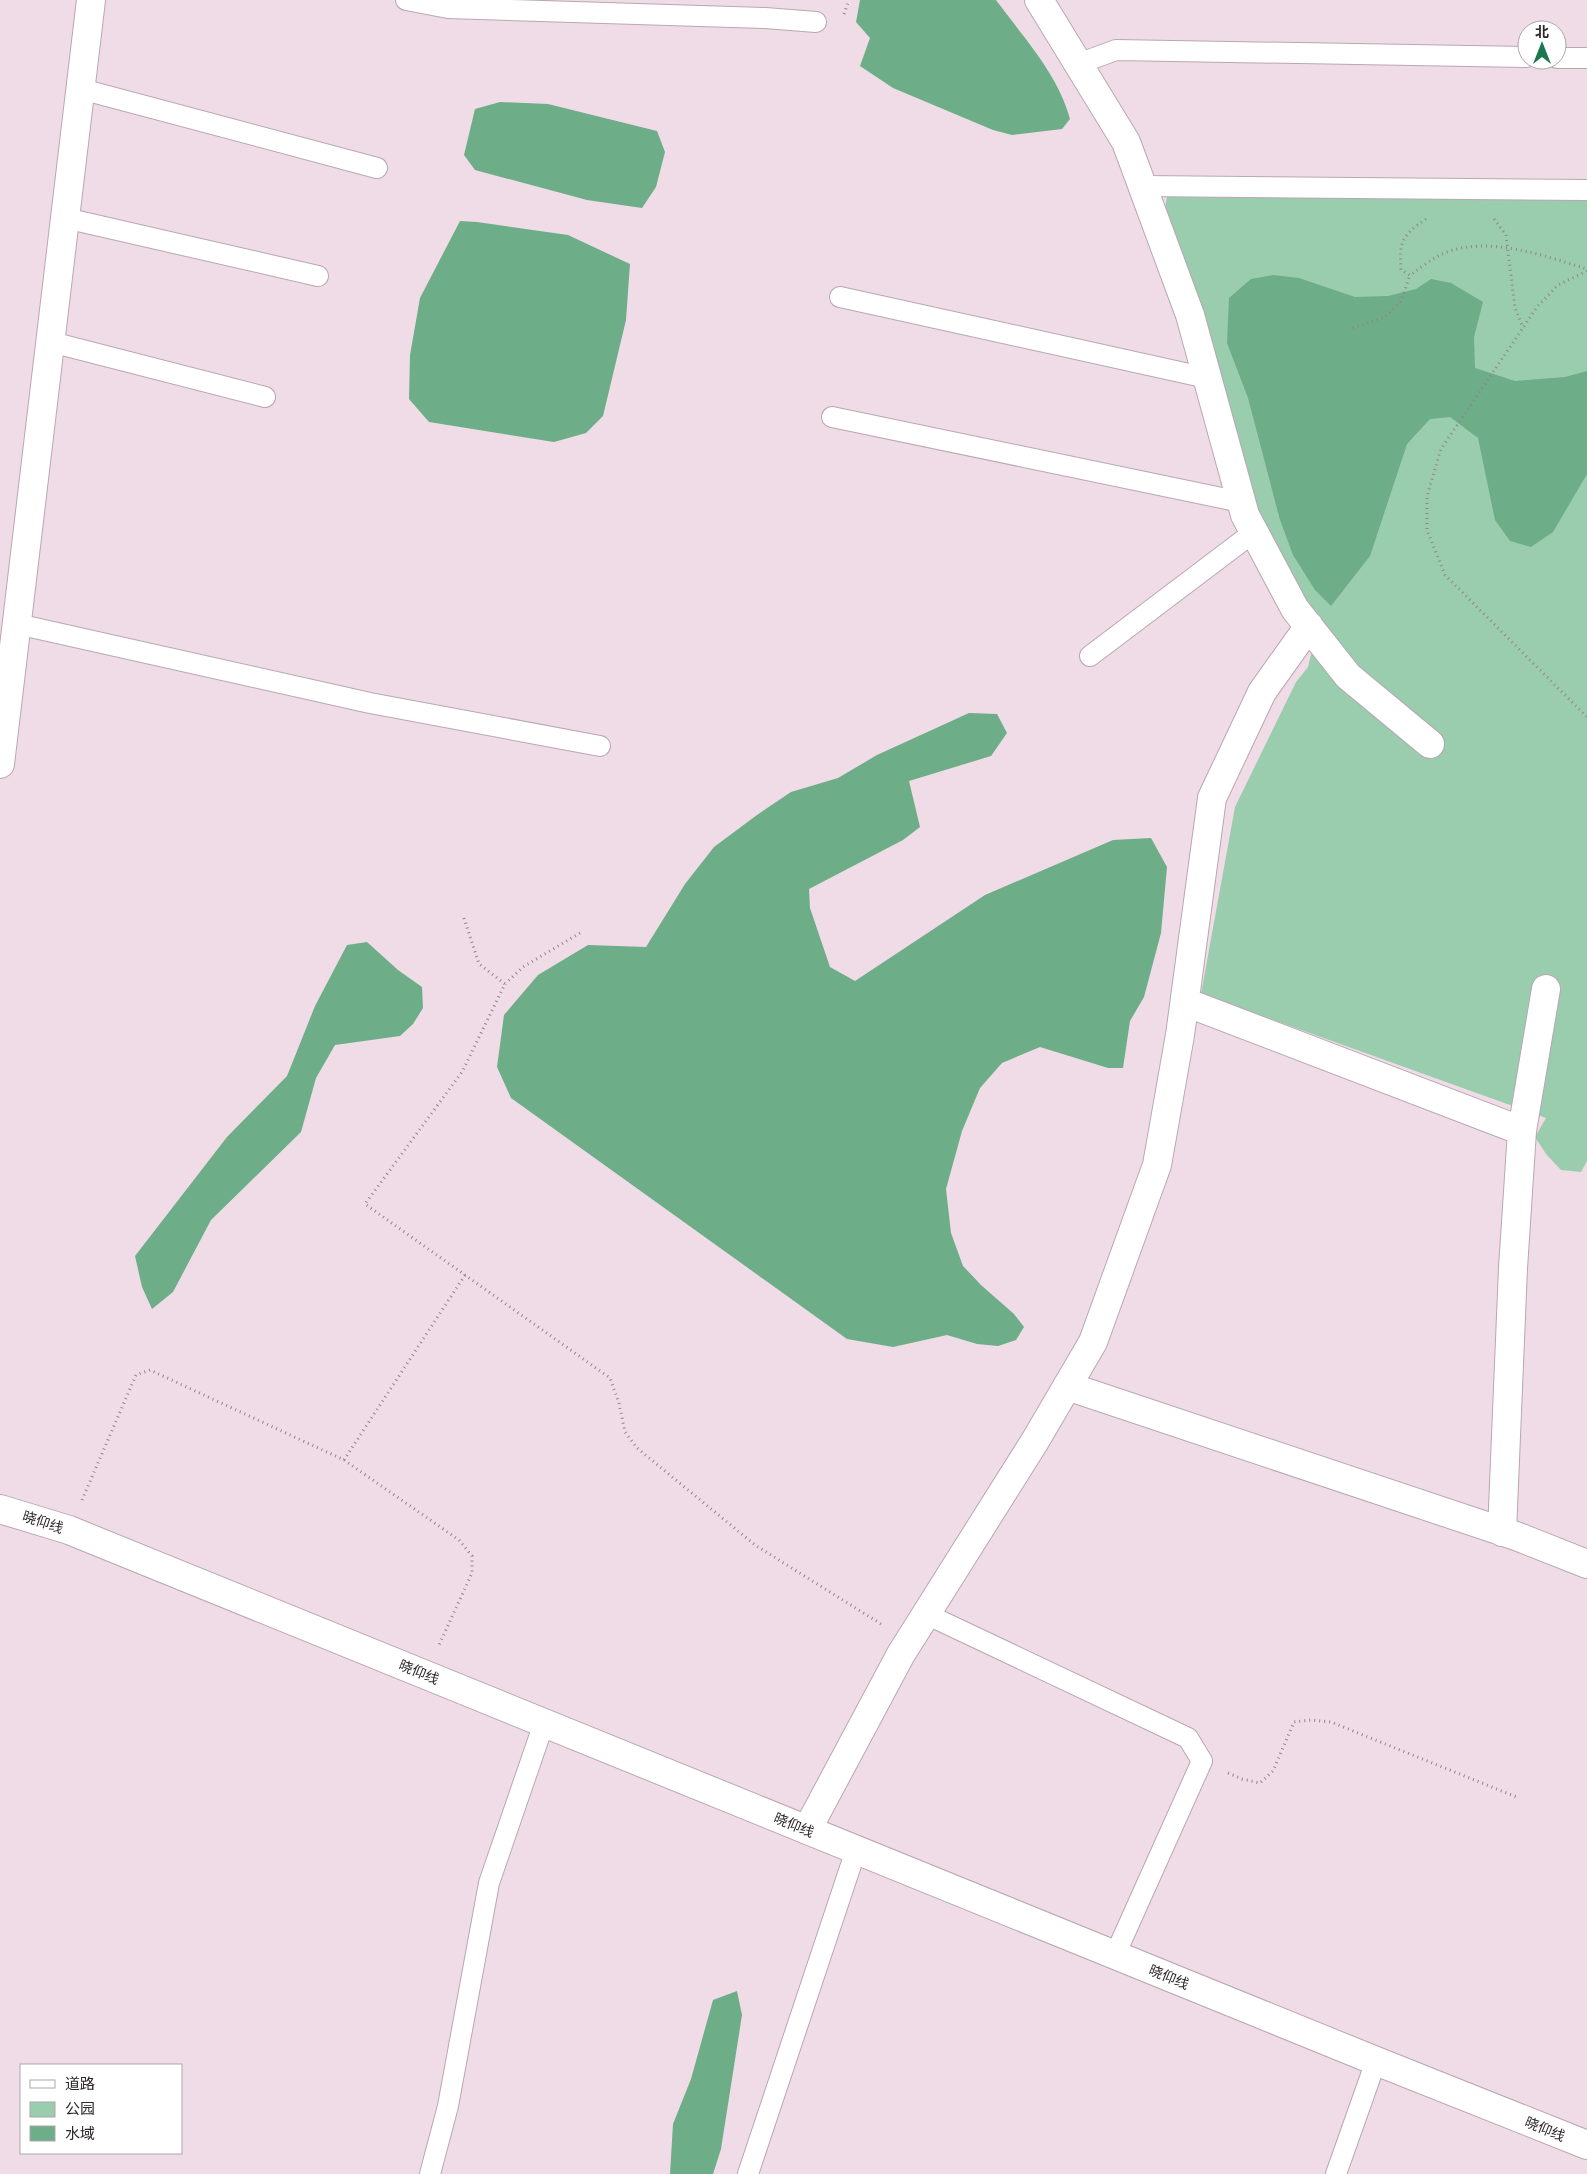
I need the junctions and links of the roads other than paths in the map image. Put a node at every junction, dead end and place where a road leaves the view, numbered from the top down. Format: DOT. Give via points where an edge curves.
graph roads {
  1 [pos="92,0"];
  2 [pos="406,0"];
  3 [pos="1039,0"];
  4 [pos="816,22"];
  5 [pos="1517,57"];
  6 [pos="1567,58"];
  7 [pos="1587,58"];
  8 [pos="1078,64"];
  9 [pos="81,89"];
  10 [pos="378,168"];
  11 [pos="1142,186"];
  12 [pos="1587,190"];
  13 [pos="65,218"];
  14 [pos="318,276"];
  15 [pos="840,297"];
  16 [pos="51,342"];
  17 [pos="1207,378"];
  18 [pos="265,397"];
  19 [pos="832,417"];
  20 [pos="1241,502"];
  21 [pos="1254,532"];
  22 [pos="17,624"];
  23 [pos="1309,626"];
  24 [pos="1090,656"];
  25 [pos="1430,744"];
  26 [pos="600,746"];
  27 [pos="0,764"];
  28 [pos="1546,989"];
  29 [pos="1184,1002"];
  30 [pos="1522,1131"];
  31 [pos="1066,1386"];
  32 [pos="0,1509"];
  33 [pos="1502,1532"];
  34 [pos="1587,1564"];
  35 [pos="926,1614"];
  36 [pos="544,1723"];
  37 [pos="807,1830"];
  38 [pos="856,1850"];
  39 [pos="1115,1955"];
  40 [pos="1376,2062"];
  41 [pos="1587,2145"];
  42 [pos="430,2174"];
  43 [pos="748,2174"];
  44 [pos="1336,2174"];
  1 -- 9 [label="street"];
  2 -- 4 [label="lane" via="448,8"];
  3 -- 8 [label="street"];
  5 -- 8 [label="lane" via="1116,50"];
  6 -- 7 [label="lane"];
  8 -- 11 [label="street" via="1126,142"];
  9 -- 10 [label="lane"];
  9 -- 13 [label="street"];
  11 -- 12 [label="lane"];
  11 -- 17 [label="street" via="1190,316"];
  13 -- 14 [label="lane"];
  13 -- 16 [label="street"];
  15 -- 17 [label="lane"];
  16 -- 18 [label="lane"];
  16 -- 22 [label="street"];
  17 -- 20 [label="street"];
  19 -- 20 [label="lane"];
  20 -- 21 [label="street"];
  21 -- 23 [label="street" via="1295,609"];
  21 -- 24 [label="lane"];
  22 -- 26 [label="lane" via="370,703"];
  22 -- 27 [label="street"];
  23 -- 25 [label="street" via="1348,676"];
  23 -- 29 [label="street" via="1262,692 1212,798"];
  28 -- 30 [label="street"];
  29 -- 30 [label="street"];
  29 -- 31 [label="street" via="1157,1165 1092,1342"];
  30 -- 33 [label="street"];
  31 -- 33 [label="street"];
  31 -- 35 [label="street"];
  32 -- 36 [label="street, 晓仰线" via="69,1530"];
  33 -- 34 [label="street"];
  35 -- 37 [label="street"];
  35 -- 39 [label="lane" via="1188,1738 1202,1761"];
  36 -- 37 [label="street, 晓仰线"];
  36 -- 42 [label="lane" via="489,1883 448,2106"];
  37 -- 38 [label="street, 晓仰线"];
  38 -- 39 [label="street, 晓仰线"];
  38 -- 43 [label="lane"];
  39 -- 40 [label="street, 晓仰线"];
  40 -- 41 [label="street, 晓仰线"];
  40 -- 44 [label="lane"];
}
